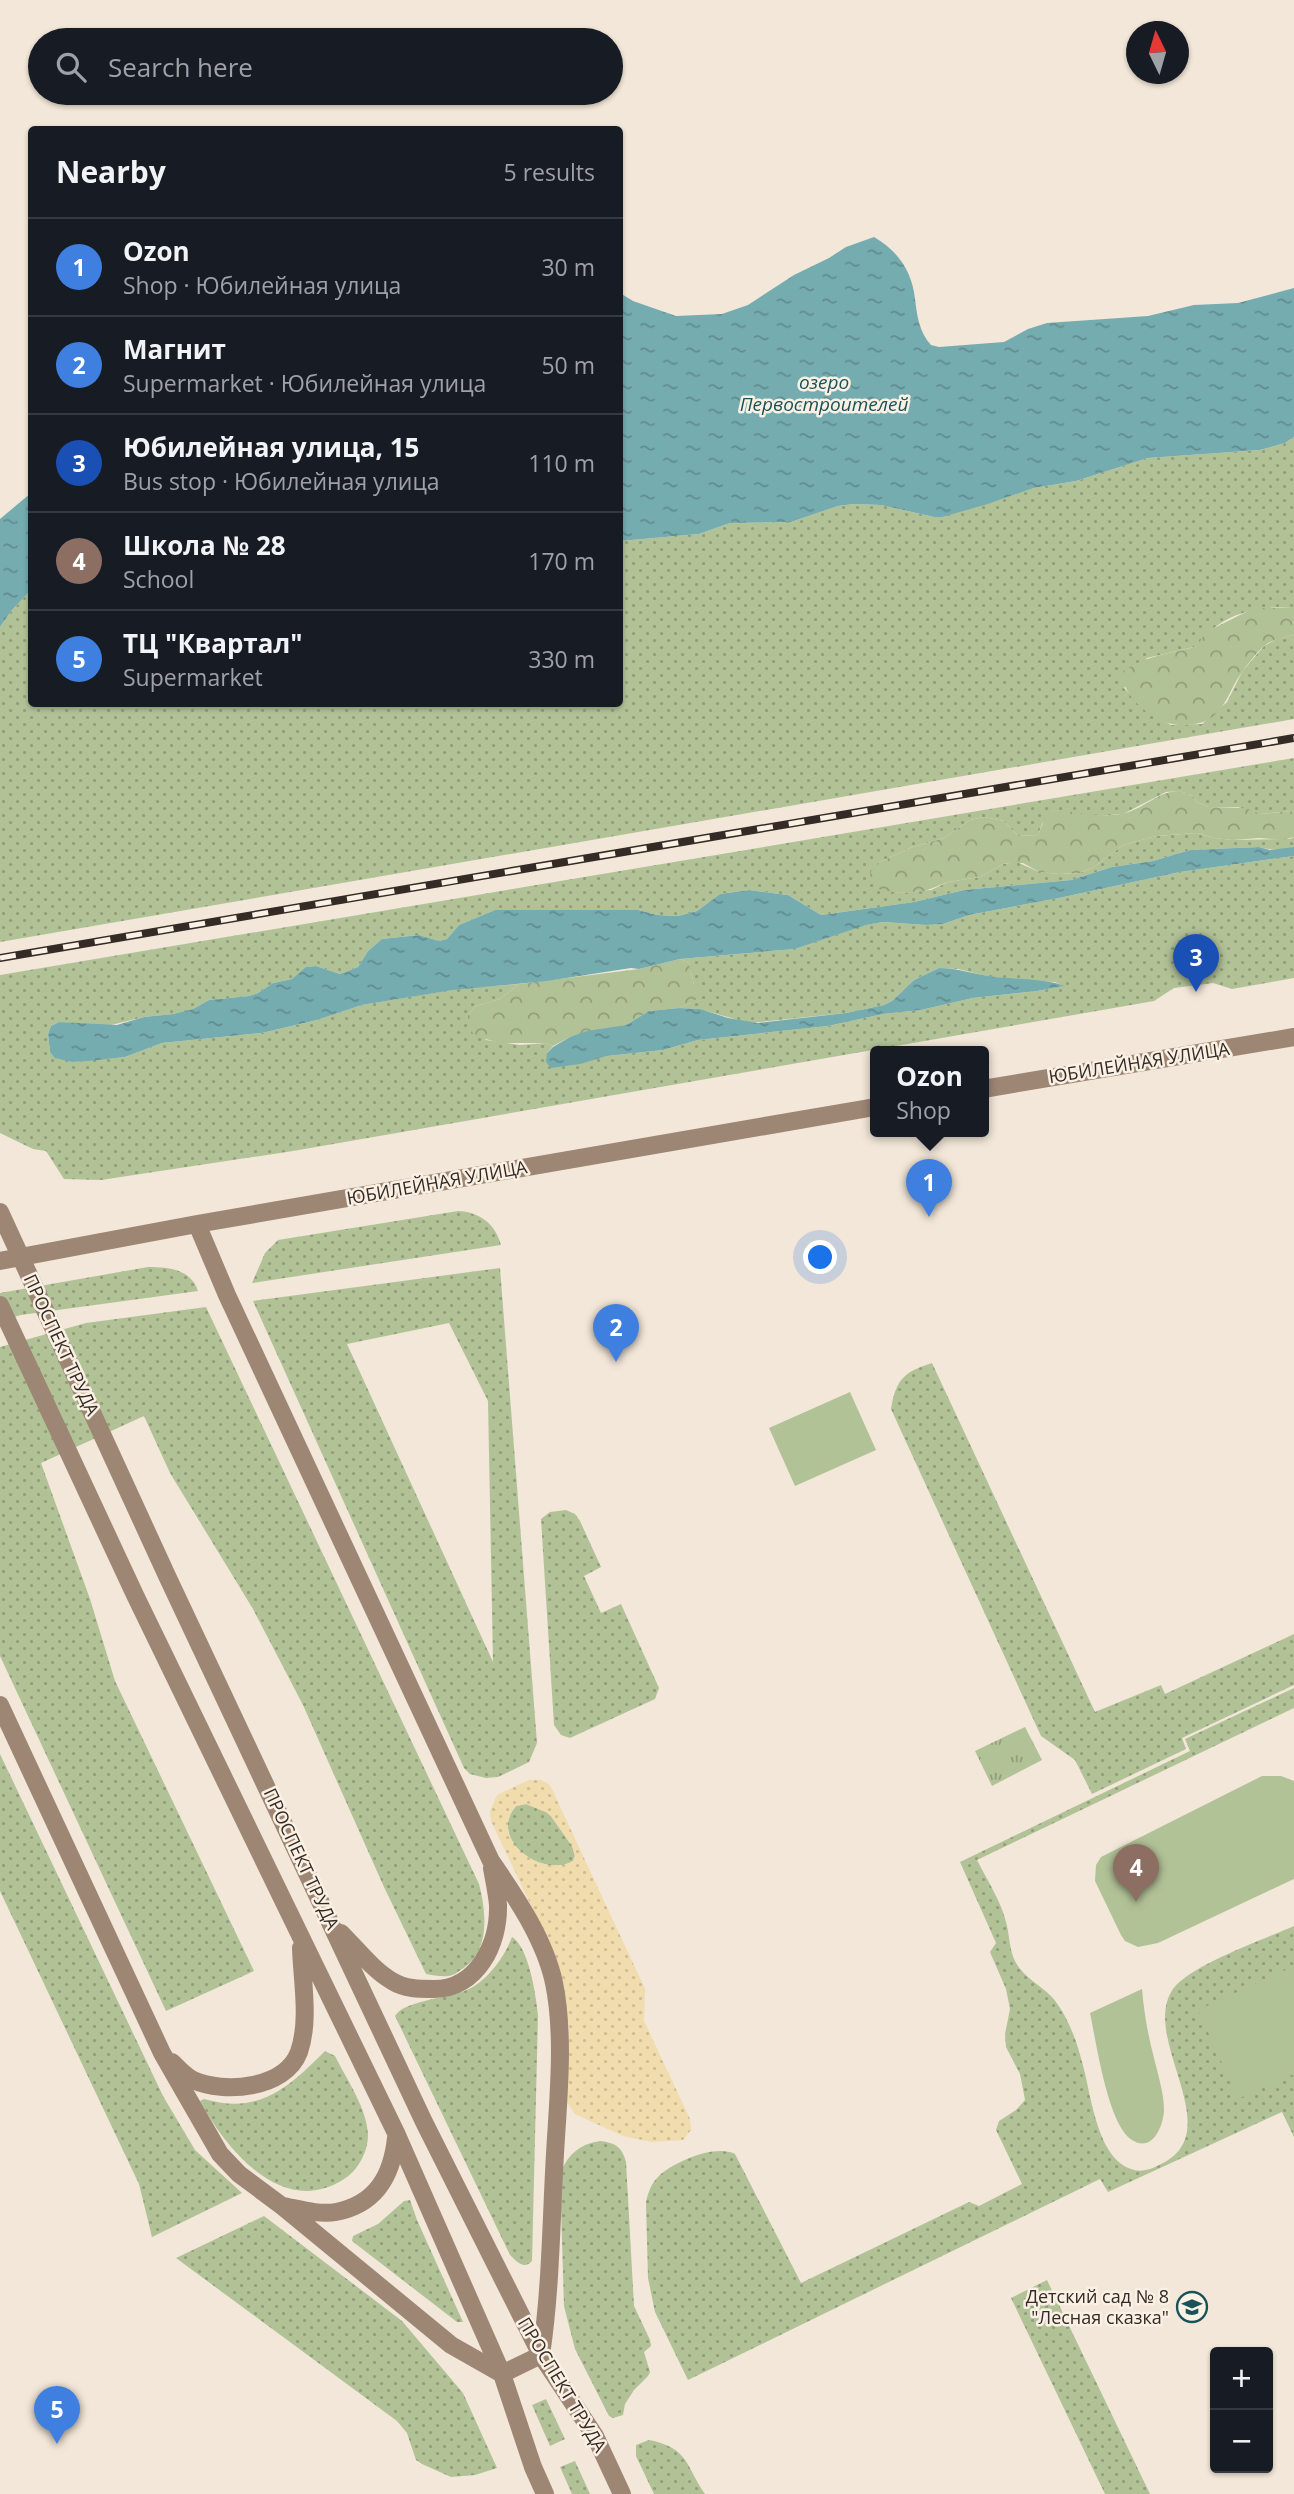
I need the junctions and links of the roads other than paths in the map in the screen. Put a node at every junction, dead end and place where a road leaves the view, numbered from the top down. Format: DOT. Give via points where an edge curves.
graph roads {
  1 [pos="1294,1037"];
  2 [pos="989,1088"];
  3 [pos="870,1108"];
  4 [pos="0,1212"];
  5 [pos="197,1224"];
  6 [pos="0,1261"];
  7 [pos="0,1305"];
  8 [pos="0,1704"];
  9 [pos="491,1861"];
  10 [pos="331,1924"];
  11 [pos="300,1939"];
  12 [pos="162,2053"];
  13 [pos="397,2135"];
  14 [pos="282,2206"];
  15 [pos="541,2355"];
  16 [pos="502,2374"];
  17 [pos="545,2494"];
  18 [pos="622,2494"];
  1 -- 2 [label="main road, ЮБИЛЕЙНАЯ УЛИЦА"];
  3 -- 5 [label="main road, ЮБИЛЕЙНАЯ УЛИЦА"];
  4 -- 10 [label="main road, ПРОСПЕКТ ТРУДА"];
  5 -- 6 [label="main road, ЮБИЛЕЙНАЯ УЛИЦА"];
  5 -- 9 [label="main road"];
  7 -- 11 [label="main road, ПРОСПЕКТ ТРУДА"];
  8 -- 12 [label="main road"];
  9 -- 10 [label="main road" via="498,1905 496,1931 485,1958 461,1983 446,1989 412,1989 392,1981"];
  9 -- 15 [label="main road" via="516,1898 547,1960 558,2014 548,2304"];
  10 -- 15 [label="main road, ПРОСПЕКТ ТРУДА"];
  11 -- 12 [label="main road" via="304,2032 298,2055 285,2071 253,2085 218,2088 190,2079"];
  11 -- 13 [label="main road, ПРОСПЕКТ ТРУДА"];
  12 -- 14 [label="main road" via="220,2154"];
  13 -- 14 [label="main road" via="390,2173 364,2200 336,2212"];
  13 -- 16 [label="main road, ПРОСПЕКТ ТРУДА"];
  14 -- 16 [label="main road" via="451,2345"];
  15 -- 16 [label="main road"];
  15 -- 18 [label="main road, ПРОСПЕКТ ТРУДА" via="595,2436"];
  16 -- 17 [label="main road, ПРОСПЕКТ ТРУДА"];
}
